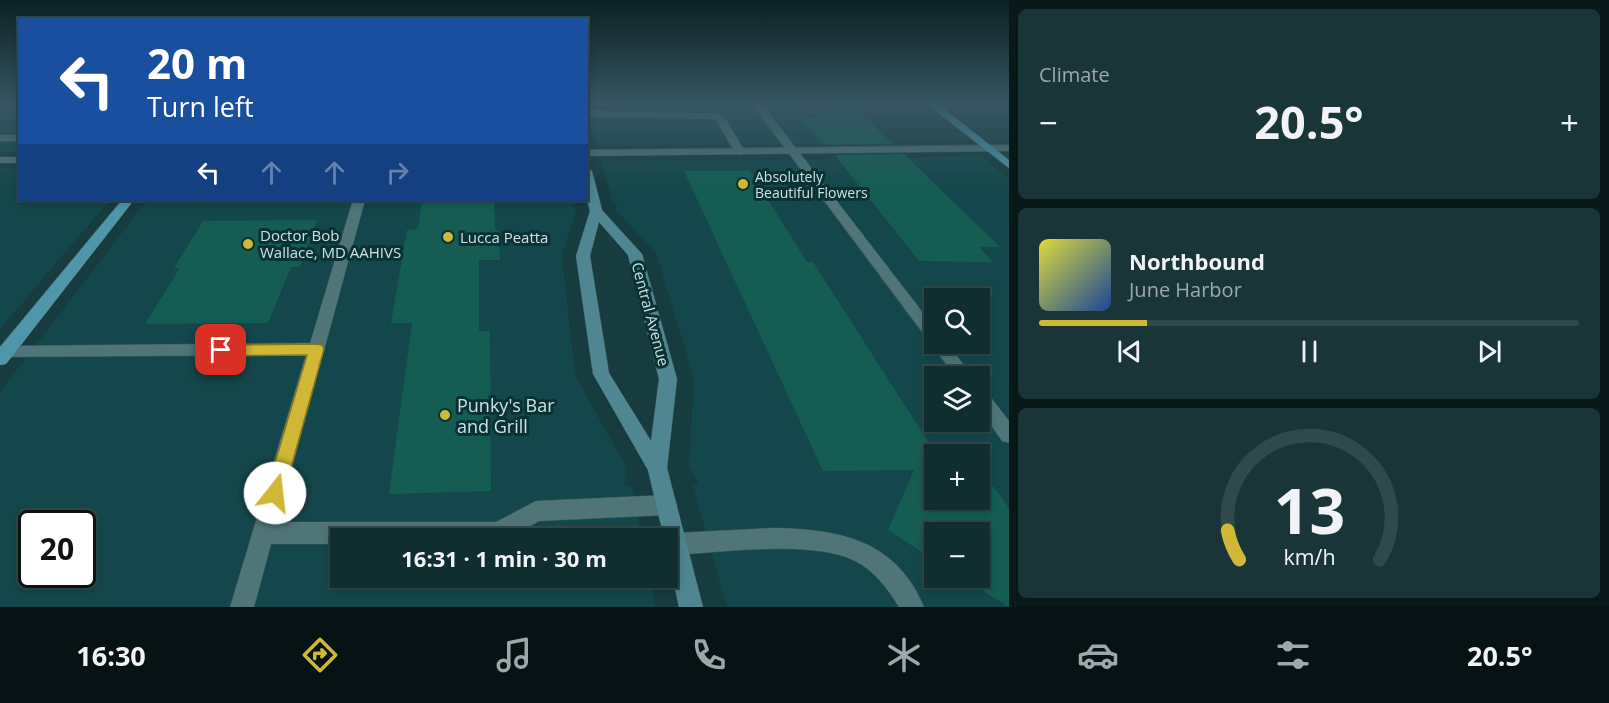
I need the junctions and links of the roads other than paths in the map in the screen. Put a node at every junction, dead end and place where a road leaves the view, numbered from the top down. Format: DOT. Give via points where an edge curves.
graph roads {
  1 [pos="728,132"];
  2 [pos="778,132"];
  3 [pos="968,132"];
  4 [pos="0,138"];
  5 [pos="18,138"];
  6 [pos="988,148"];
  7 [pos="1009,148"];
  8 [pos="740,152"];
  9 [pos="588,153"];
  10 [pos="793,153"];
  11 [pos="0,160"];
  12 [pos="18,160"];
  13 [pos="1009,165"];
  14 [pos="588,179"];
  15 [pos="127,201"];
  16 [pos="359,201"];
  17 [pos="596,211"];
  18 [pos="924,325"];
  19 [pos="316,349"];
  20 [pos="947,354"];
  21 [pos="3,355"];
  22 [pos="956,366"];
  23 [pos="990,409"];
  24 [pos="1009,435"];
  25 [pos="657,468"];
  26 [pos="667,505"];
  27 [pos="672,528"];
  28 [pos="264,533"];
  29 [pos="678,544"];
  30 [pos="678,552"];
  31 [pos="242,607"];
  32 [pos="691,607"];
  33 [pos="912,607"];
  1 -- 8 [label="street"];
  2 -- 10 [label="street"];
  3 -- 6 [label="main road"];
  4 -- 5 [label="street"];
  6 -- 7 [label="street"];
  6 -- 10 [label="street"];
  6 -- 13 [label="main road"];
  8 -- 9 [label="street"];
  8 -- 10 [label="street"];
  10 -- 18 [label="street"];
  11 -- 12 [label="street"];
  14 -- 17 [label="street, Central Avenue"];
  15 -- 21 [label="main road"];
  16 -- 19 [label="street"];
  17 -- 25 [label="street, Central Avenue" via="583,256 601,374"];
  17 -- 25 [label="street, Central Avenue" via="635,254 668,379"];
  19 -- 21 [label="street"];
  19 -- 28 [label="street"];
  20 -- 22 [label="street"];
  23 -- 24 [label="street"];
  25 -- 26 [label="street, Central Avenue"];
  26 -- 27 [label="street, Central Avenue"];
  26 -- 28 [label="street" via="536,511 498,533"];
  28 -- 31 [label="street"];
  29 -- 33 [label="street" via="815,539 862,552 883,569"];
  30 -- 32 [label="street, Central Avenue"];
}
